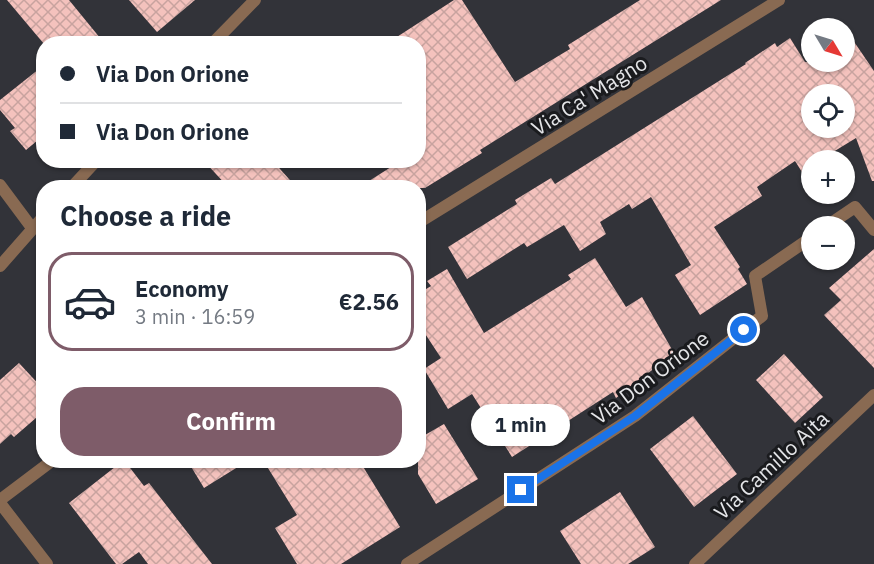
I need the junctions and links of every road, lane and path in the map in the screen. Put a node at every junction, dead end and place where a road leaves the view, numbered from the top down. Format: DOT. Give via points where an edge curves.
graph roads {
  1 [pos="255,0"];
  2 [pos="779,0"];
  3 [pos="220,36"];
  4 [pos="90,168"];
  5 [pos="78,180"];
  6 [pos="0,185"];
  7 [pos="842,216"];
  8 [pos="426,217"];
  9 [pos="36,224"];
  10 [pos="32,228"];
  11 [pos="874,230"];
  12 [pos="801,245"];
  13 [pos="0,266"];
  14 [pos="874,395"];
  15 [pos="43,468"];
  16 [pos="0,502"];
  17 [pos="47,564"];
  18 [pos="406,564"];
  19 [pos="695,564"];
  1 -- 3 [label="street"];
  2 -- 8 [label="street, Via Ca' Magno"];
  4 -- 5 [label="street"];
  6 -- 10 [label="street"];
  7 -- 11 [label="street" via="855,207"];
  9 -- 10 [label="street"];
  10 -- 13 [label="street"];
  12 -- 18 [label="street, Via Don Orione" via="755,276 762,316 635,416"];
  14 -- 19 [label="street, Via Camillo Aita"];
  15 -- 16 [label="street"];
  16 -- 17 [label="street"];
}
